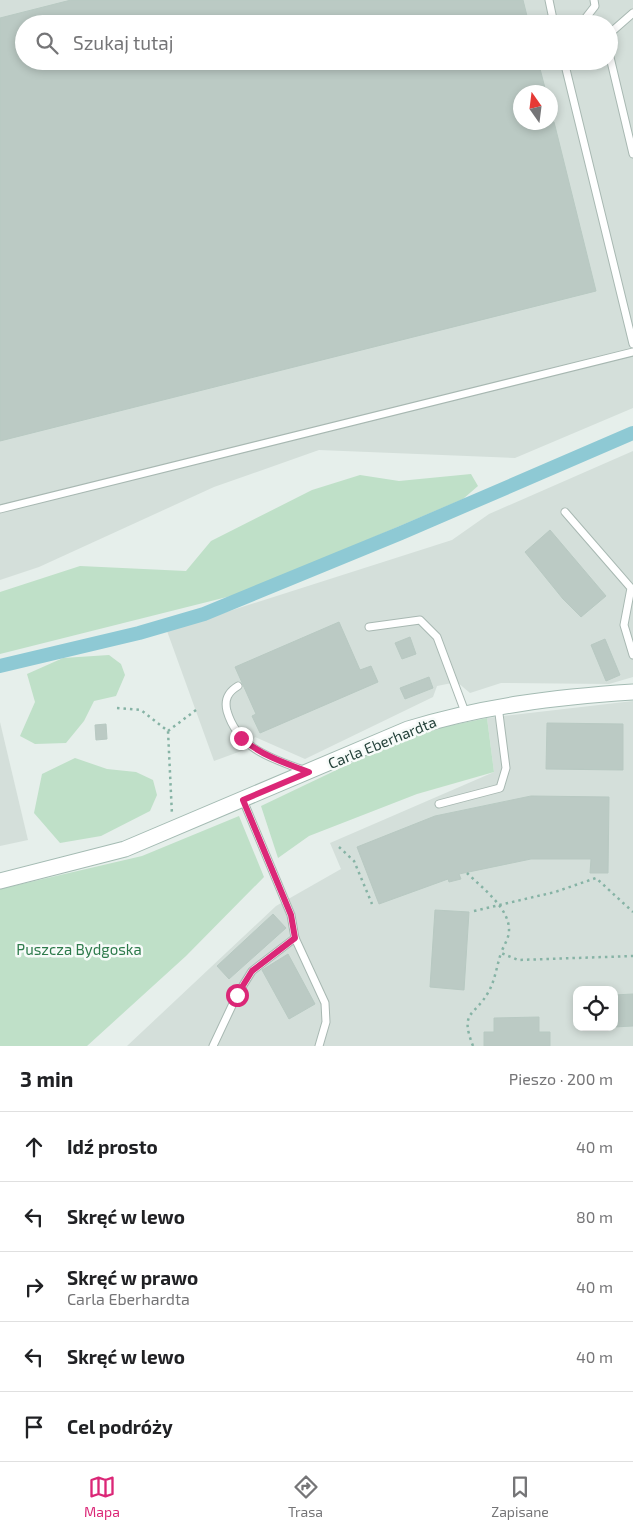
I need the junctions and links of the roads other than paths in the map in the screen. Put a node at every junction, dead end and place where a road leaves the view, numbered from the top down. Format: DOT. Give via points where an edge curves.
graph roads {
  1 [pos="548,0"];
  2 [pos="594,0"];
  3 [pos="633,14"];
  4 [pos="552,15"];
  5 [pos="588,15"];
  6 [pos="618,26"];
  7 [pos="566,70"];
  8 [pos="613,70"];
  9 [pos="633,154"];
  10 [pos="633,344"];
  11 [pos="633,352"];
  12 [pos="0,509"];
  13 [pos="565,512"];
  14 [pos="369,626"];
  15 [pos="633,655"];
  16 [pos="238,686"];
  17 [pos="633,692"];
  18 [pos="498,706"];
  19 [pos="464,712"];
  20 [pos="309,772"];
  21 [pos="243,800"];
  22 [pos="439,804"];
  23 [pos="0,881"];
  24 [pos="295,938"];
  25 [pos="213,1046"];
  26 [pos="319,1046"];
  1 -- 4 [label="lane"];
  2 -- 5 [label="lane" via="595,6"];
  3 -- 6 [label="lane"];
  7 -- 10 [label="lane"];
  8 -- 9 [label="lane"];
  11 -- 12 [label="lane"];
  13 -- 15 [label="lane" via="631,588 624,625"];
  14 -- 19 [label="lane" via="420,620 437,637"];
  16 -- 20 [label="lane" via="230,690 226,700 233,726 241,738 255,750"];
  17 -- 18 [label="street, Carla Eberhardta"];
  18 -- 19 [label="street, Carla Eberhardta"];
  18 -- 22 [label="lane" via="506,768 500,788"];
  19 -- 20 [label="street, Carla Eberhardta" via="408,729"];
  20 -- 21 [label="street, Carla Eberhardta"];
  21 -- 23 [label="street, Carla Eberhardta" via="125,849"];
  21 -- 24 [label="lane" via="291,915"];
  24 -- 25 [label="lane" via="252,971"];
  24 -- 26 [label="lane" via="325,1004 326,1022"];
}
